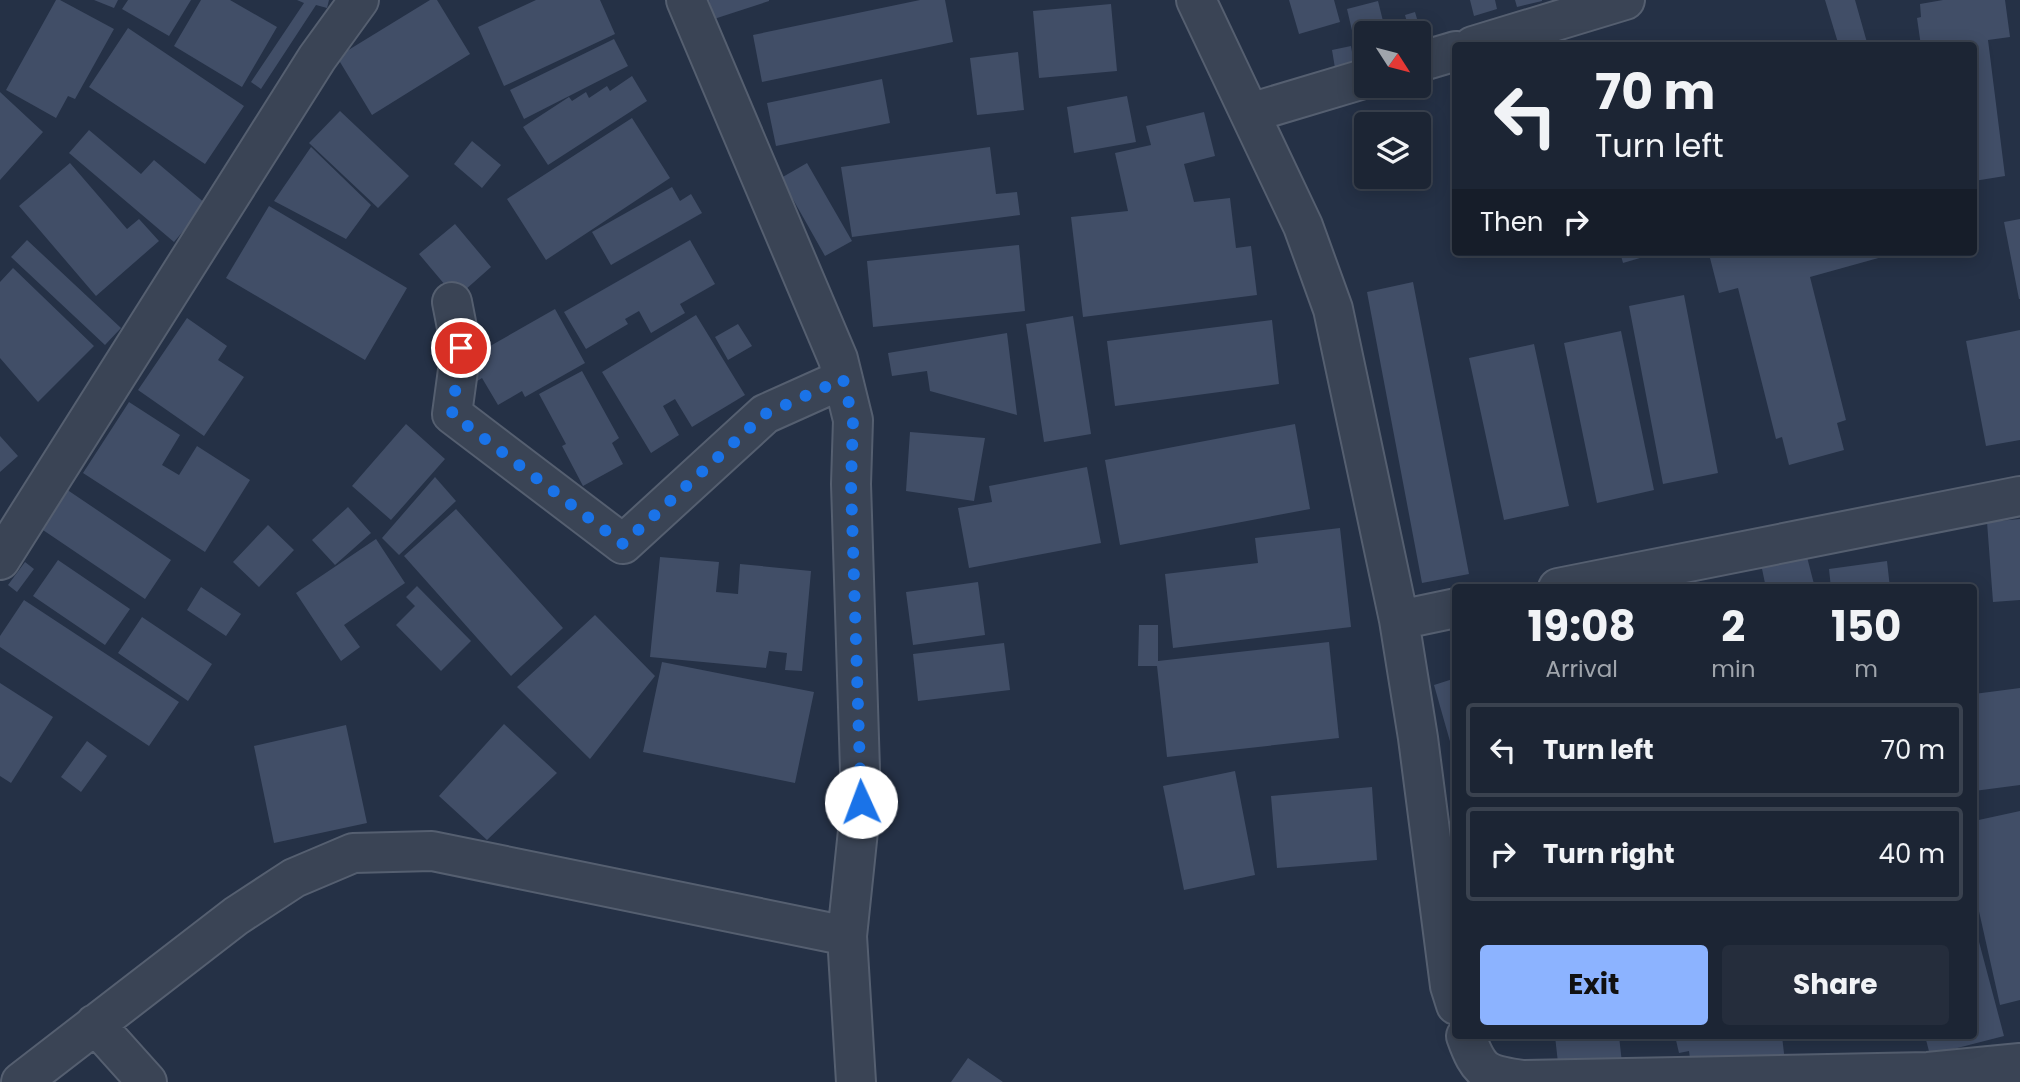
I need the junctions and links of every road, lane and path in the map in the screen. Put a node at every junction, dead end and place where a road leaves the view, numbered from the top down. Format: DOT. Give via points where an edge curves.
graph roads {
  1 [pos="359,0"];
  2 [pos="686,0"];
  3 [pos="1196,0"];
  4 [pos="1625,0"];
  5 [pos="1486,42"];
  6 [pos="1452,52"];
  7 [pos="1432,58"];
  8 [pos="1354,82"];
  9 [pos="1250,113"];
  10 [pos="452,302"];
  11 [pos="843,379"];
  12 [pos="2020,496"];
  13 [pos="0,560"];
  14 [pos="1578,584"];
  15 [pos="1452,609"];
  16 [pos="1399,620"];
  17 [pos="847,936"];
  18 [pos="1452,992"];
  19 [pos="95,1024"];
  20 [pos="1467,1039"];
  21 [pos="2020,1063"];
  22 [pos="20,1082"];
  23 [pos="147,1082"];
  24 [pos="856,1082"];
  1 -- 13 [label="street" via="317,58"];
  2 -- 11 [label="street"];
  3 -- 9 [label="street"];
  4 -- 5 [label="street"];
  6 -- 7 [label="street"];
  8 -- 9 [label="street"];
  9 -- 16 [label="street" via="1303,226 1333,309"];
  10 -- 11 [label="street" via="461,348 452,414 623,544 765,414"];
  11 -- 17 [label="street" via="853,420 861,802"];
  12 -- 14 [label="street"];
  15 -- 16 [label="street"];
  16 -- 18 [label="street"];
  17 -- 19 [label="street" via="432,851 353,853 294,878 236,916"];
  17 -- 24 [label="street"];
  19 -- 22 [label="street"];
  19 -- 23 [label="street"];
  20 -- 21 [label="street" via="1475,1061 1494,1076 1523,1080 1928,1072"];
}
